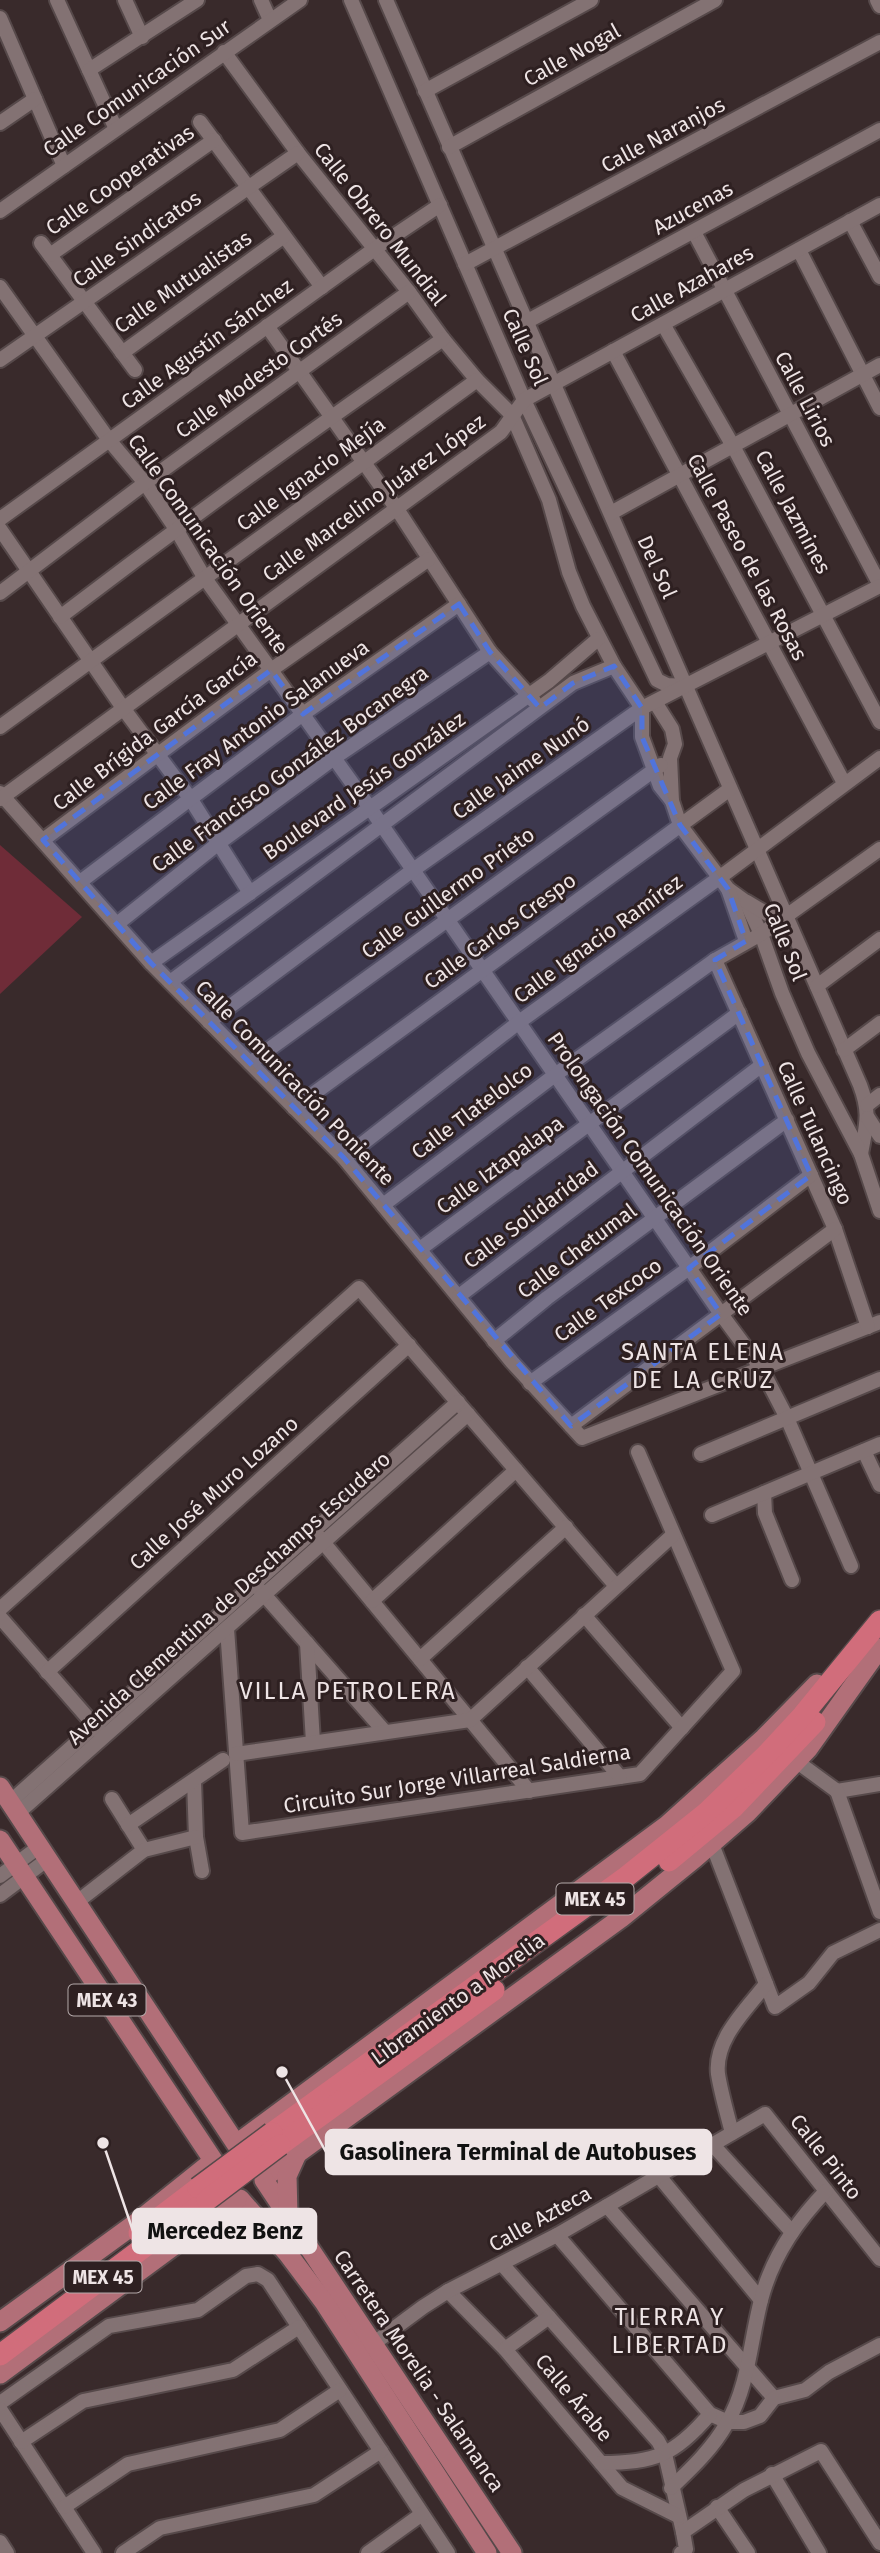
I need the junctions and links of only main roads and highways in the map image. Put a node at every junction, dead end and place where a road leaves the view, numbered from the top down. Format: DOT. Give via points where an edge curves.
graph roads {
  1 [pos="880,1619"];
  2 [pos="880,1646"];
  3 [pos="10,1801"];
  4 [pos="0,1840"];
  5 [pos="211,2103"];
  6 [pos="186,2119"];
  7 [pos="280,2138"];
  8 [pos="237,2143"];
  9 [pos="212,2161"];
  10 [pos="265,2178"];
  11 [pos="197,2190"];
  12 [pos="239,2199"];
  13 [pos="288,2216"];
  14 [pos="269,2231"];
  15 [pos="173,2245"];
  16 [pos="0,2322"];
  17 [pos="0,2338"];
  18 [pos="0,2355"];
  19 [pos="0,2374"];
  20 [pos="489,2518"];
  21 [pos="487,2553"];
  22 [pos="498,2553"];
  23 [pos="512,2553"];
  1 -- 7 [label="highway, Libramiento a Morelia / MEX 45" via="803,1715 706,1813"];
  2 -- 7 [label="highway, Libramiento a Morelia / MEX 45" via="789,1752 697,1839 626,1895"];
  2 -- 7 [label="main road" via="842,1704 796,1761 712,1844 621,1918"];
  3 -- 5 [label="main road, MEX 43"];
  4 -- 6 [label="main road, MEX 43"];
  5 -- 6 [label="main road"];
  5 -- 7 [label="main road" via="237,2123"];
  5 -- 8 [label="main road, MEX 43"];
  6 -- 9 [label="main road, MEX 43"];
  6 -- 11 [label="main road" via="195,2153 191,2173"];
  7 -- 8 [label="main road"];
  7 -- 10 [label="main road"];
  7 -- 11 [label="highway, Libramiento a Morelia / MEX 45, bridge"];
  7 -- 13 [label="main road"];
  8 -- 9 [label="main road" via="222,2148"];
  8 -- 10 [label="main road, MEX 43" via="254,2148 261,2156"];
  9 -- 11 [label="main road"];
  9 -- 12 [label="main road, MEX 43" via="215,2187"];
  10 -- 12 [label="main road" via="256,2192"];
  10 -- 13 [label="main road, Carretera Morelia - Salamanca / MEX 43"];
  11 -- 16 [label="main road" via="136,2223"];
  11 -- 17 [label="highway, Libramiento a Morelia / MEX 45"];
  11 -- 18 [label="highway, Libramiento a Morelia / MEX 45"];
  12 -- 14 [label="main road, Carretera Morelia - Salamanca / MEX 43"];
  12 -- 15 [label="main road"];
  13 -- 20 [label="main road, Carretera Morelia - Salamanca / MEX 43"];
  14 -- 15 [label="main road" via="219,2226"];
  14 -- 21 [label="main road, Carretera Morelia - Salamanca / MEX 43" via="324,2302"];
  15 -- 19 [label="main road"];
  20 -- 22 [label="main road"];
  20 -- 23 [label="main road, Carretera Morelia - Salamanca / MEX 43"];
}
